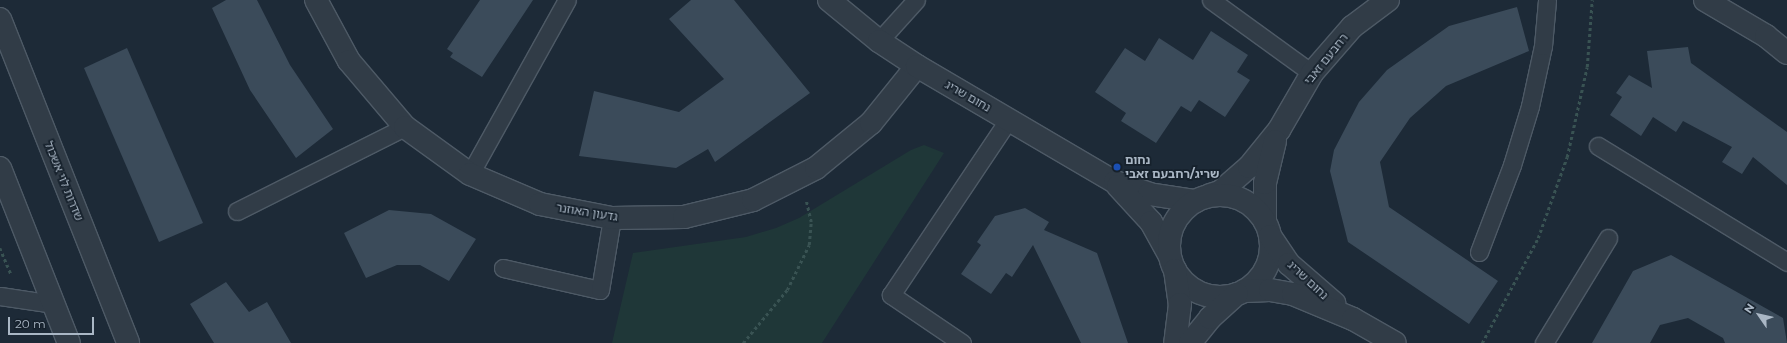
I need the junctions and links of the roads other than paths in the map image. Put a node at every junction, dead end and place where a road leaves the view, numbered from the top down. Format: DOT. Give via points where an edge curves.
graph roads {
  1 [pos="316,0"];
  2 [pos="567,0"];
  3 [pos="829,0"];
  4 [pos="916,0"];
  5 [pos="1211,0"];
  6 [pos="1388,0"];
  7 [pos="1547,0"];
  8 [pos="1705,0"];
  9 [pos="0,20"];
  10 [pos="879,41"];
  11 [pos="1787,53"];
  12 [pos="916,66"];
  13 [pos="1312,73"];
  14 [pos="1008,120"];
  15 [pos="405,127"];
  16 [pos="1279,130"];
  17 [pos="1598,146"];
  18 [pos="0,168"];
  19 [pos="470,174"];
  20 [pos="1115,182"];
  21 [pos="1203,198"];
  22 [pos="237,211"];
  23 [pos="612,218"];
  24 [pos="1268,228"];
  25 [pos="1608,238"];
  26 [pos="1479,252"];
  27 [pos="1787,262"];
  28 [pos="1172,263"];
  29 [pos="503,268"];
  30 [pos="1241,292"];
  31 [pos="0,296"];
  32 [pos="54,304"];
  33 [pos="1353,319"];
  34 [pos="69,343"];
  35 [pos="128,343"];
  36 [pos="962,343"];
  37 [pos="1175,343"];
  38 [pos="1190,343"];
  39 [pos="1395,343"];
  40 [pos="1544,343"];
  1 -- 15 [label="street, גדעון האוזנר" via="349,61"];
  2 -- 19 [label="lane"];
  3 -- 10 [label="street, נחום שריג"];
  4 -- 10 [label="lane"];
  5 -- 13 [label="lane"];
  6 -- 13 [label="street, רחבעם זאבי" via="1352,27"];
  7 -- 26 [label="lane" via="1543,46 1530,106 1512,165"];
  8 -- 11 [label="street" via="1766,36"];
  9 -- 35 [label="street, שדרות לוי אשכול"];
  10 -- 12 [label="street, נחום שריג"];
  12 -- 14 [label="street, נחום שריג"];
  12 -- 23 [label="street, גדעון האוזנר" via="871,123 816,168 753,200 684,217"];
  13 -- 16 [label="street, רחבעם זאבי"];
  14 -- 20 [label="street, נחום שריג"];
  14 -- 36 [label="lane" via="891,295"];
  15 -- 19 [label="street, גדעון האוזנר"];
  15 -- 22 [label="lane"];
  16 -- 21 [label="street, רחבעם זאבי" via="1236,180 1220,192"];
  16 -- 24 [label="street, רחבעם זאבי" via="1265,183"];
  17 -- 27 [label="lane"];
  18 -- 32 [label="street"];
  19 -- 23 [label="street, גדעון האוזנר" via="540,204"];
  20 -- 21 [label="street, נחום שריג" via="1149,194"];
  20 -- 28 [label="street, נחום שריג" via="1151,222"];
  21 -- 24 [label="street" via="1226,194 1241,199 1255,208"];
  21 -- 28 [label="street" via="1182,210 1173,224 1169,240"];
  23 -- 29 [label="lane" via="600,290"];
  24 -- 30 [label="street" via="1271,252 1266,267 1257,281"];
  24 -- 33 [label="street, נחום שריג" via="1297,272"];
  25 -- 40 [label="lane"];
  28 -- 30 [label="street" via="1191,288 1206,295 1222,297"];
  28 -- 37 [label="street" via="1180,304"];
  30 -- 33 [label="street, נחום שריג" via="1270,290 1293,294"];
  30 -- 38 [label="street" via="1218,310"];
  31 -- 32 [label="lane"];
  32 -- 34 [label="street"];
  33 -- 39 [label="street, נחום שריג"];
}
